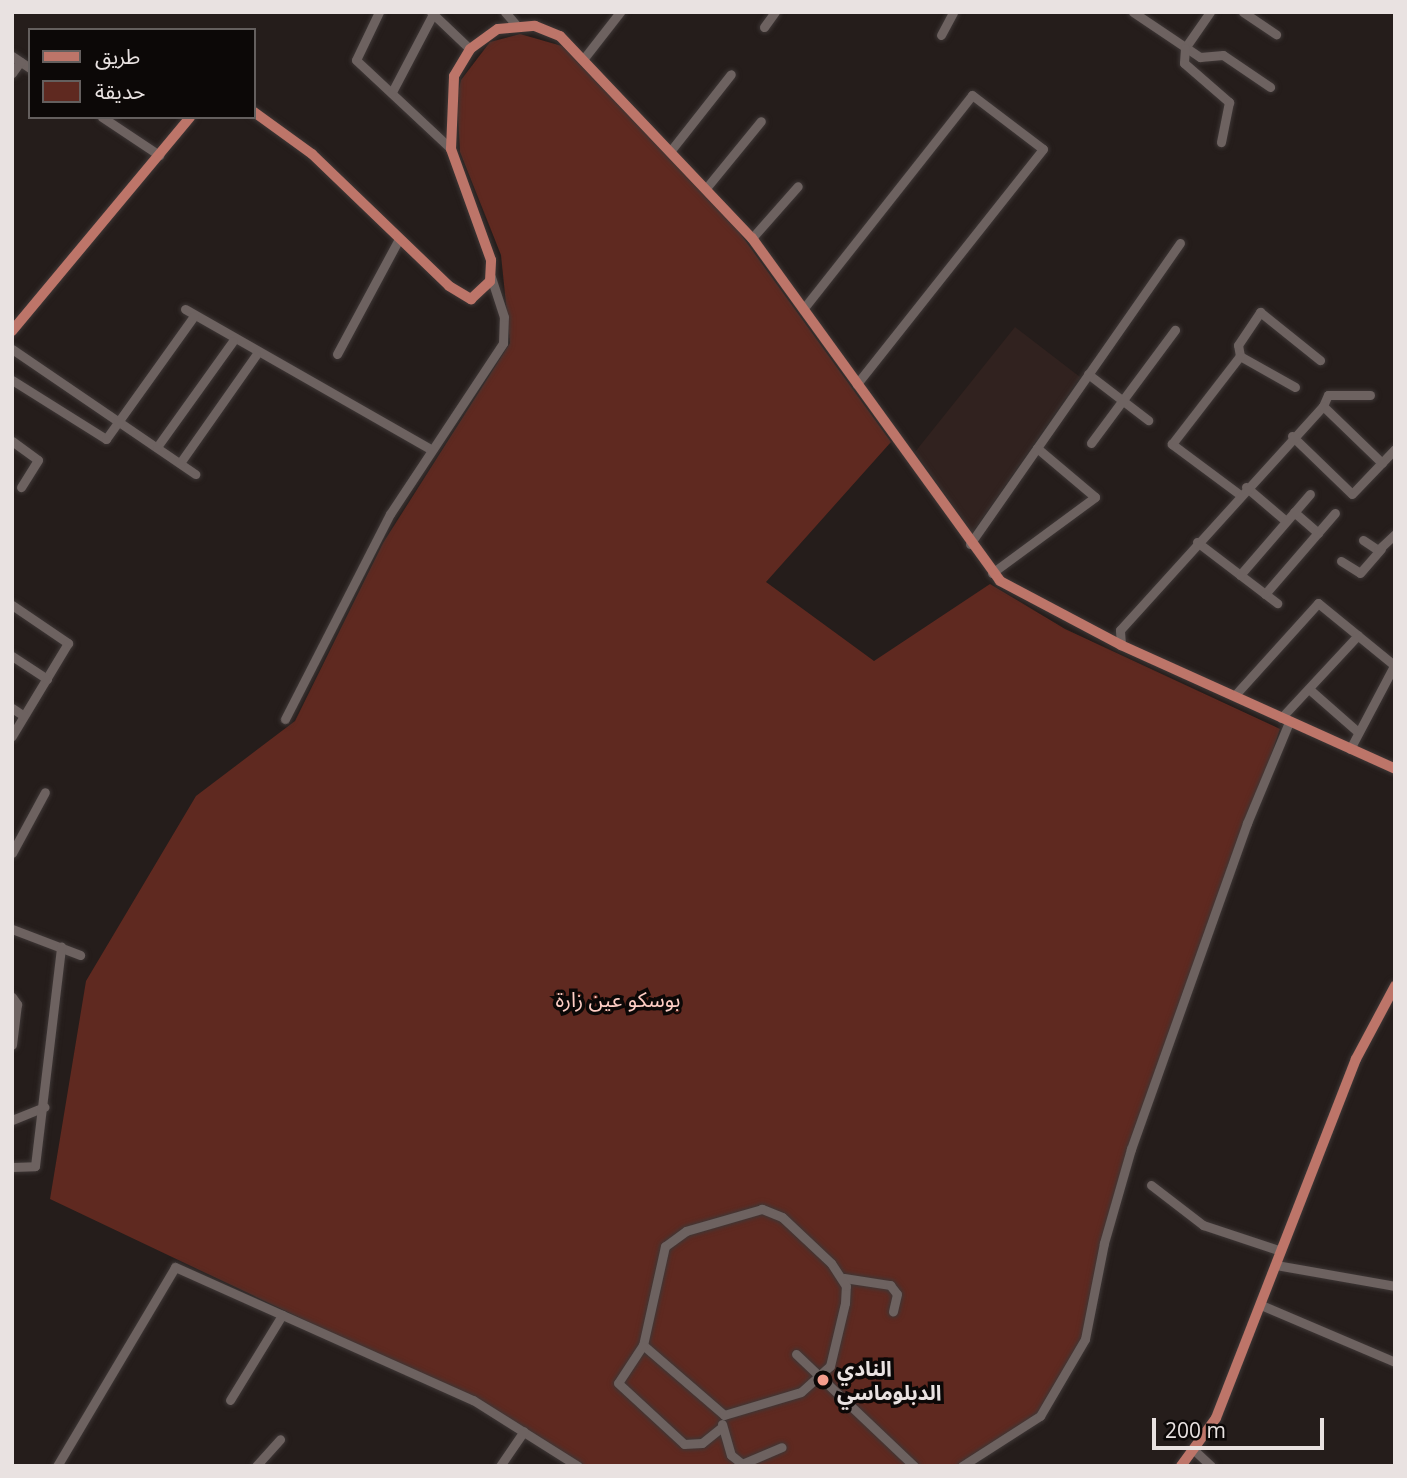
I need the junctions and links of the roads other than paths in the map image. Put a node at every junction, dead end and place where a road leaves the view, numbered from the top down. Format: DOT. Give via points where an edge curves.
graph roads {
  1 [pos="379,12"];
  2 [pos="620,12"];
  3 [pos="775,12"];
  4 [pos="953,12"];
  5 [pos="1133,12"];
  6 [pos="1210,12"];
  7 [pos="1243,12"];
  8 [pos="432,13"];
  9 [pos="512,17"];
  10 [pos="764,27"];
  11 [pos="1276,34"];
  12 [pos="941,35"];
  13 [pos="1185,48"];
  14 [pos="470,49"];
  15 [pos="585,57"];
  16 [pos="16,59"];
  17 [pos="12,73"];
  18 [pos="731,74"];
  19 [pos="1270,87"];
  20 [pos="392,92"];
  21 [pos="256,114"];
  22 [pos="105,119"];
  23 [pos="188,119"];
  24 [pos="761,121"];
  25 [pos="1221,142"];
  26 [pos="451,149"];
  27 [pos="672,149"];
  28 [pos="159,155"];
  29 [pos="798,186"];
  30 [pos="707,187"];
  31 [pos="752,238"];
  32 [pos="399,239"];
  33 [pos="1180,243"];
  34 [pos="491,277"];
  35 [pos="804,308"];
  36 [pos="185,309"];
  37 [pos="194,316"];
  38 [pos="1175,330"];
  39 [pos="12,331"];
  40 [pos="233,341"];
  41 [pos="12,349"];
  42 [pos="337,354"];
  43 [pos="257,355"];
  44 [pos="1240,356"];
  45 [pos="1320,360"];
  46 [pos="1088,374"];
  47 [pos="12,380"];
  48 [pos="857,384"];
  49 [pos="1295,387"];
  50 [pos="1370,395"];
  51 [pos="1122,400"];
  52 [pos="1323,406"];
  53 [pos="1148,420"];
  54 [pos="120,421"];
  55 [pos="1292,436"];
  56 [pos="12,441"];
  57 [pos="1091,443"];
  58 [pos="157,447"];
  59 [pos="1037,448"];
  60 [pos="430,449"];
  61 [pos="1395,449"];
  62 [pos="180,463"];
  63 [pos="1382,463"];
  64 [pos="195,474"];
  65 [pos="21,487"];
  66 [pos="1242,491"];
  67 [pos="1310,494"];
  68 [pos="1294,512"];
  69 [pos="1335,513"];
  70 [pos="1286,521"];
  71 [pos="1318,533"];
  72 [pos="1395,534"];
  73 [pos="1363,540"];
  74 [pos="1197,542"];
  75 [pos="970,544"];
  76 [pos="1381,549"];
  77 [pos="1341,561"];
  78 [pos="992,573"];
  79 [pos="1240,575"];
  80 [pos="1265,594"];
  81 [pos="1277,603"];
  82 [pos="12,605"];
  83 [pos="1358,635"];
  84 [pos="1121,645"];
  85 [pos="12,656"];
  86 [pos="1394,664"];
  87 [pos="47,679"];
  88 [pos="1309,689"];
  89 [pos="1235,695"];
  90 [pos="12,708"];
  91 [pos="24,716"];
  92 [pos="285,719"];
  93 [pos="1285,720"];
  94 [pos="1358,732"];
  95 [pos="12,736"];
  96 [pos="1350,748"];
  97 [pos="1395,769"];
  98 [pos="46,792"];
  99 [pos="12,853"];
  100 [pos="12,929"];
  101 [pos="61,947"];
  102 [pos="80,955"];
  103 [pos="1395,986"];
  104 [pos="12,997"];
  105 [pos="1391,1002"];
  106 [pos="12,1042"];
  107 [pos="44,1107"];
  108 [pos="12,1120"];
  109 [pos="12,1167"];
  110 [pos="1151,1185"];
  111 [pos="1281,1251"];
  112 [pos="1276,1265"];
  113 [pos="844,1278"];
  114 [pos="1395,1286"];
  115 [pos="1261,1305"];
  116 [pos="893,1312"];
  117 [pos="282,1315"];
  118 [pos="643,1345"];
  119 [pos="796,1354"];
  120 [pos="1395,1362"];
  121 [pos="821,1378"];
  122 [pos="230,1400"];
  123 [pos="724,1415"];
  124 [pos="722,1427"];
  125 [pos="524,1431"];
  126 [pos="280,1439"];
  127 [pos="782,1447"];
  128 [pos="1195,1451"];
  129 [pos="57,1466"];
  130 [pos="256,1466"];
  131 [pos="500,1466"];
  132 [pos="578,1466"];
  133 [pos="914,1466"];
  134 [pos="962,1466"];
  135 [pos="1181,1466"];
  136 [pos="1210,1466"];
  1 -- 20 [label="street" via="355,58"];
  2 -- 15 [label="street"];
  3 -- 10 [label="street"];
  4 -- 12 [label="street"];
  5 -- 13 [label="street"];
  6 -- 13 [label="street"];
  7 -- 11 [label="street"];
  8 -- 14 [label="street"];
  8 -- 20 [label="street"];
  9 -- 14 [label="main road"];
  9 -- 15 [label="main road" via="548,30"];
  13 -- 19 [label="street" via="1200,57 1223,54"];
  13 -- 25 [label="street" via="1187,67 1229,102"];
  14 -- 26 [label="main road" via="451,89"];
  15 -- 27 [label="main road"];
  16 -- 17 [label="street"];
  18 -- 27 [label="street"];
  20 -- 26 [label="street"];
  21 -- 32 [label="main road" via="312,154"];
  22 -- 28 [label="street"];
  23 -- 28 [label="main road"];
  24 -- 30 [label="street"];
  26 -- 34 [label="main road" via="485,236"];
  27 -- 30 [label="main road"];
  28 -- 39 [label="main road"];
  29 -- 31 [label="street"];
  30 -- 31 [label="main road"];
  31 -- 35 [label="main road"];
  32 -- 34 [label="main road" via="464,297 479,296"];
  32 -- 42 [label="street"];
  33 -- 46 [label="street"];
  34 -- 60 [label="street" via="504,317 503,343"];
  35 -- 48 [label="main road"];
  35 -- 48 [label="street" via="971,95 1043,149"];
  36 -- 37 [label="street"];
  37 -- 40 [label="street"];
  37 -- 54 [label="street"];
  38 -- 51 [label="street"];
  40 -- 43 [label="street"];
  40 -- 58 [label="street"];
  41 -- 54 [label="street"];
  43 -- 60 [label="street"];
  43 -- 62 [label="street"];
  44 -- 45 [label="street" via="1237,348 1262,311"];
  44 -- 49 [label="street"];
  44 -- 66 [label="street" via="1172,444"];
  46 -- 51 [label="street"];
  46 -- 59 [label="street"];
  47 -- 54 [label="street" via="100,438 106,439"];
  48 -- 75 [label="main road"];
  50 -- 52 [label="street" via="1328,395"];
  51 -- 53 [label="street"];
  51 -- 57 [label="street"];
  52 -- 55 [label="street"];
  52 -- 63 [label="street"];
  54 -- 58 [label="street"];
  55 -- 63 [label="street" via="1352,494"];
  55 -- 66 [label="street"];
  56 -- 65 [label="street" via="38,460"];
  58 -- 62 [label="street"];
  59 -- 75 [label="street"];
  59 -- 78 [label="street" via="1096,497"];
  60 -- 92 [label="street" via="384,526"];
  61 -- 63 [label="street"];
  62 -- 64 [label="street"];
  66 -- 70 [label="street"];
  66 -- 74 [label="street"];
  67 -- 68 [label="street"];
  68 -- 70 [label="street"];
  68 -- 71 [label="street"];
  69 -- 71 [label="street"];
  70 -- 79 [label="street"];
  71 -- 80 [label="street"];
  72 -- 76 [label="street"];
  73 -- 76 [label="street"];
  74 -- 79 [label="street"];
  74 -- 84 [label="street" via="1120,630"];
  75 -- 78 [label="main road"];
  76 -- 77 [label="street" via="1360,573"];
  78 -- 84 [label="main road" via="1012,589"];
  79 -- 80 [label="street"];
  80 -- 81 [label="street"];
  82 -- 87 [label="street" via="68,643"];
  83 -- 86 [label="street"];
  83 -- 88 [label="street"];
  83 -- 89 [label="street" via="1323,604 1313,605"];
  84 -- 89 [label="main road"];
  85 -- 87 [label="street"];
  86 -- 94 [label="street"];
  87 -- 91 [label="street"];
  88 -- 93 [label="street"];
  88 -- 94 [label="street"];
  89 -- 93 [label="main road"];
  90 -- 91 [label="street"];
  91 -- 95 [label="street"];
  93 -- 96 [label="main road"];
  93 -- 134 [label="street" via="1139,1126 1104,1243 1085,1339 1040,1416"];
  94 -- 96 [label="street"];
  96 -- 97 [label="main road"];
  98 -- 99 [label="street"];
  100 -- 101 [label="street"];
  101 -- 102 [label="street"];
  101 -- 107 [label="street"];
  103 -- 105 [label="main road"];
  104 -- 106 [label="street" via="17,1003"];
  105 -- 111 [label="main road" via="1356,1059"];
  107 -- 108 [label="street"];
  107 -- 109 [label="street" via="35,1166"];
  110 -- 111 [label="street" via="1203,1225"];
  111 -- 112 [label="main road"];
  112 -- 114 [label="street"];
  112 -- 115 [label="main road"];
  113 -- 116 [label="street" via="890,1285 897,1294"];
  113 -- 118 [label="street" via="798,1230 768,1210 686,1231 670,1239 662,1254"];
  113 -- 121 [label="street" via="845,1303 830,1366"];
  115 -- 120 [label="street"];
  115 -- 128 [label="main road" via="1216,1418"];
  117 -- 122 [label="street"];
  117 -- 125 [label="street" via="473,1400"];
  117 -- 129 [label="street" via="172,1267"];
  118 -- 123 [label="street"];
  118 -- 124 [label="street" via="619,1374 621,1388 684,1444 702,1443"];
  119 -- 121 [label="street"];
  121 -- 123 [label="street" via="802,1392"];
  121 -- 133 [label="street"];
  123 -- 124 [label="street"];
  124 -- 127 [label="street" via="731,1455 742,1464"];
  125 -- 131 [label="street"];
  125 -- 132 [label="street"];
  126 -- 130 [label="street"];
  128 -- 135 [label="main road"];
  128 -- 136 [label="street"];
}
